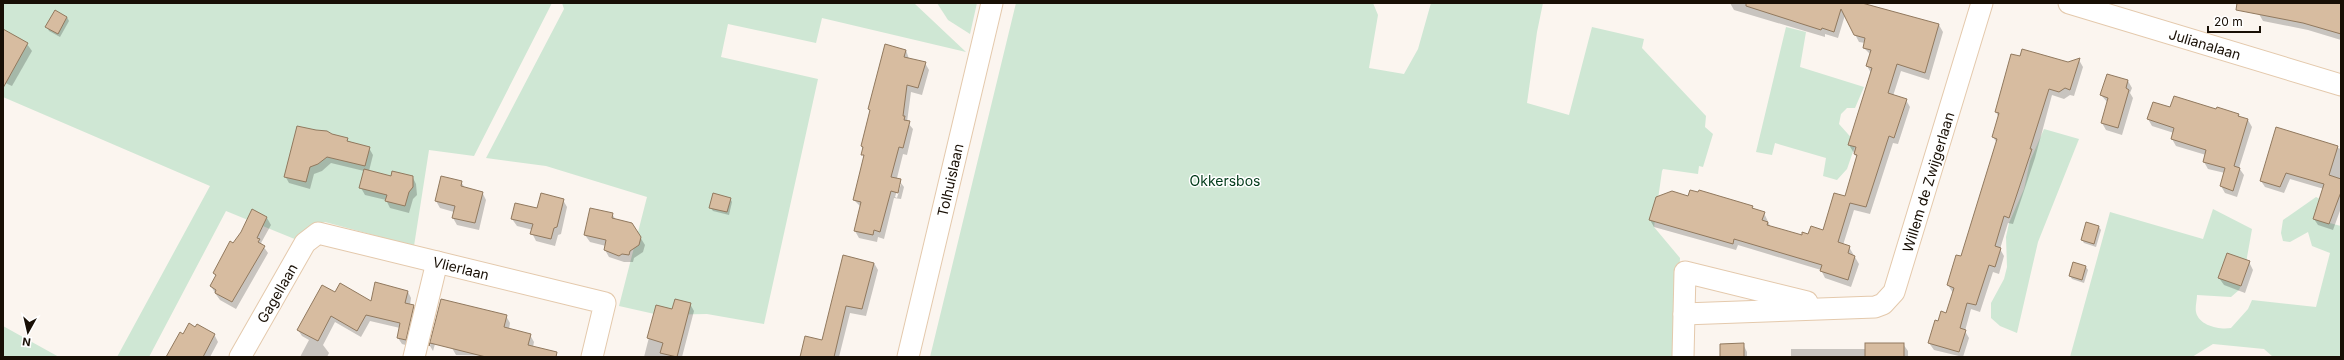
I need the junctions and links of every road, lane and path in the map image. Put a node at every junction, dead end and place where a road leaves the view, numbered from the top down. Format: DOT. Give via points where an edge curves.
graph roads {
  1 [pos="992,3"];
  2 [pos="1982,3"];
  3 [pos="2069,3"];
  4 [pos="2341,85"];
  5 [pos="318,233"];
  6 [pos="437,262"];
  7 [pos="1829,308"];
  8 [pos="1684,314"];
  9 [pos="240,357"];
  10 [pos="414,357"];
  11 [pos="592,357"];
  12 [pos="908,357"];
  13 [pos="1683,357"];
  1 -- 12 [label="street, Tolhuislaan"];
  2 -- 7 [label="street, Willem de Zwijgerlaan" via="1894,292 1883,304 1875,307"];
  3 -- 4 [label="street, Julianalaan"];
  5 -- 6 [label="street, Vlierlaan"];
  5 -- 9 [label="street, Gagellaan" via="305,244"];
  6 -- 10 [label="street"];
  6 -- 11 [label="street, Vlierlaan" via="605,303"];
  7 -- 8 [label="street, Willem de Zwijgerlaan"];
  7 -- 8 [label="street, Willem de Zwijgerlaan" via="1685,272"];
  8 -- 13 [label="street, Willem de Zwijgerlaan"];
}
